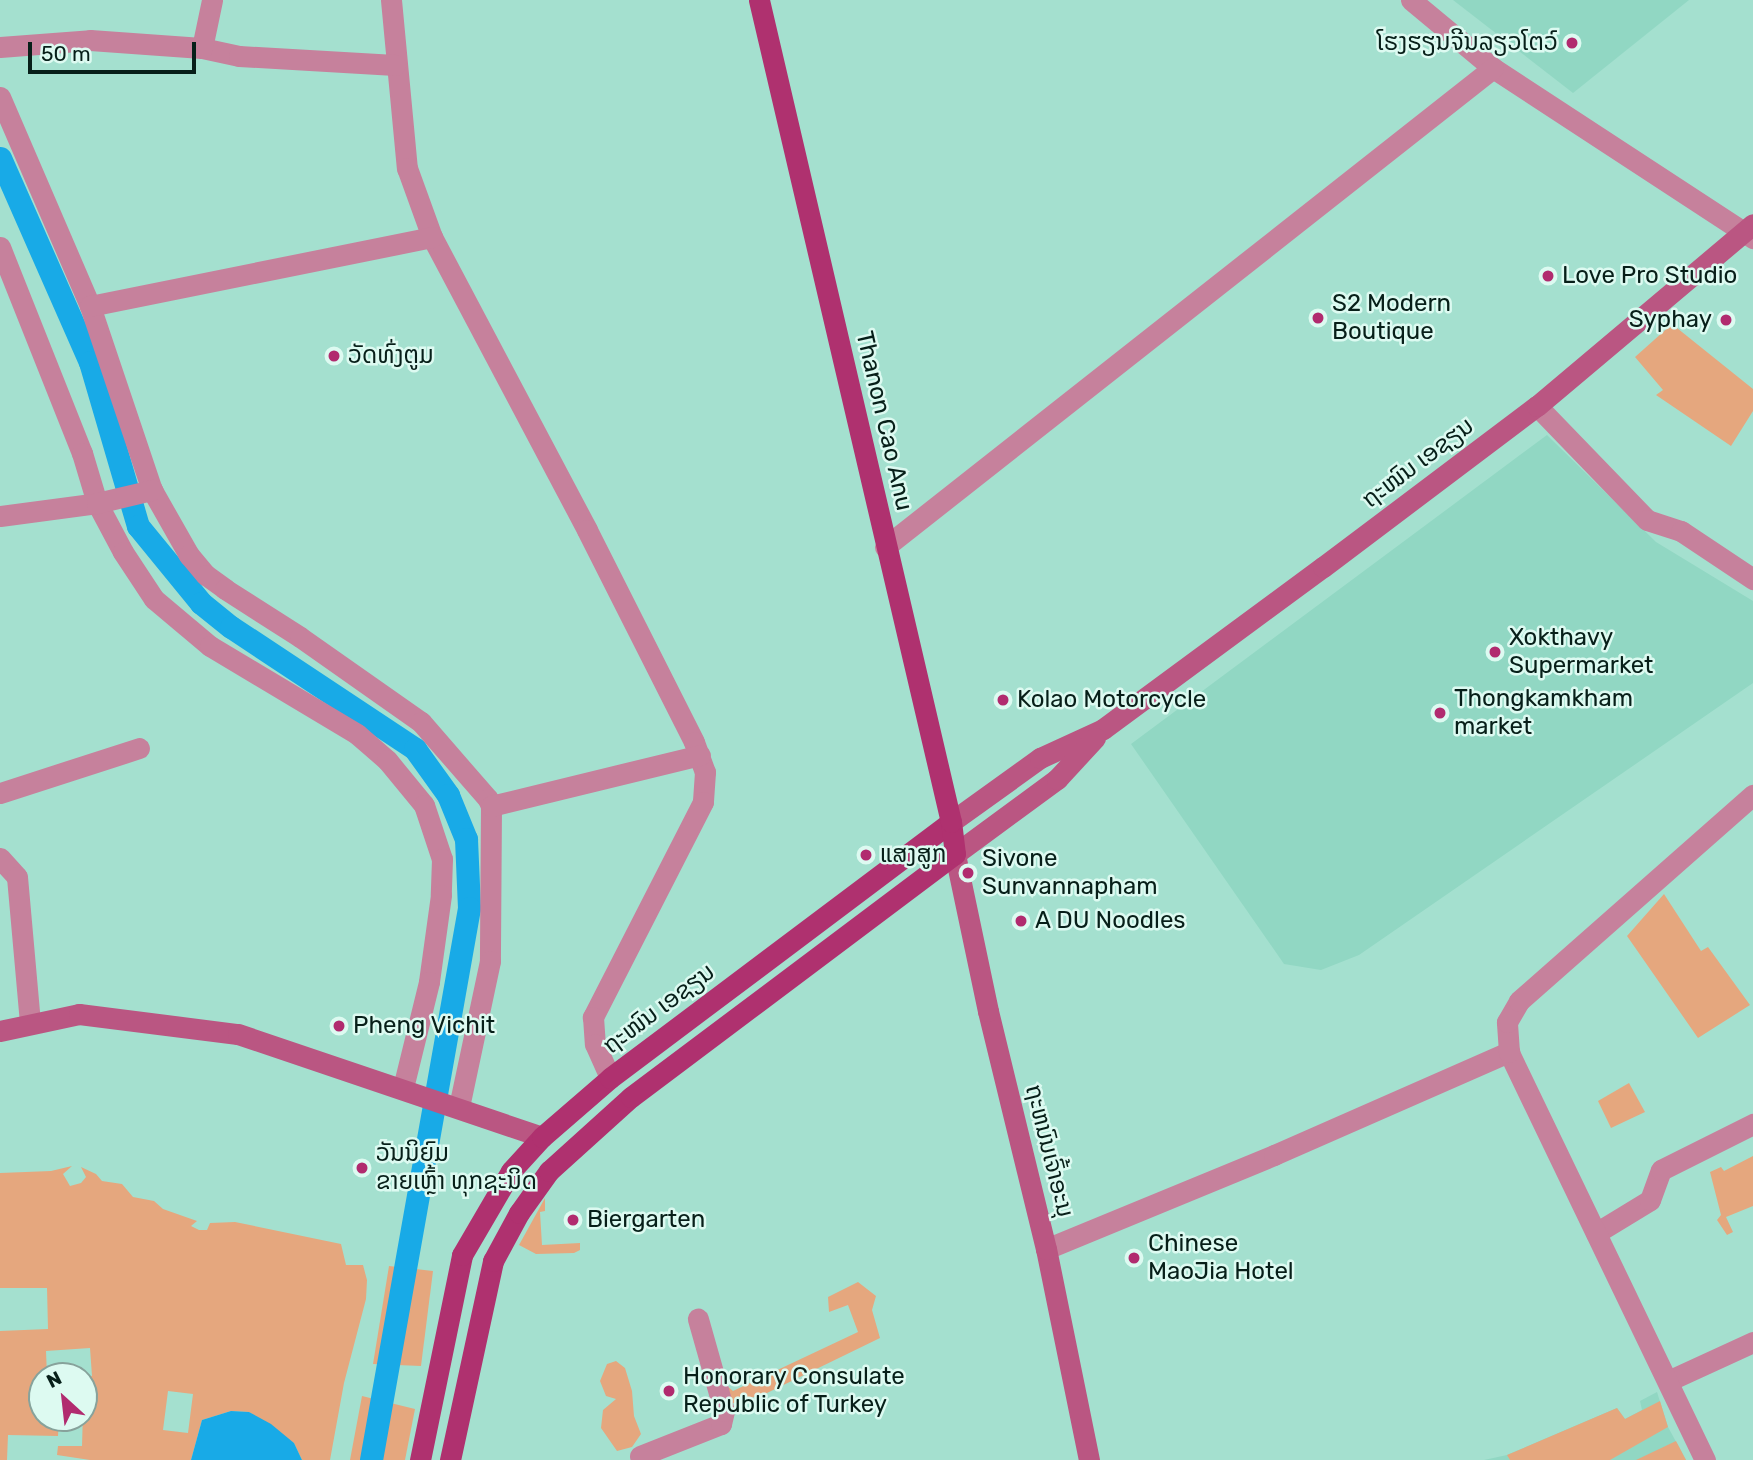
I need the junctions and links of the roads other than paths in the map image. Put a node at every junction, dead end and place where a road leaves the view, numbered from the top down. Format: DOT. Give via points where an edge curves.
graph roads {
  1 [pos="212,0"];
  2 [pos="391,0"];
  3 [pos="759,0"];
  4 [pos="1411,0"];
  5 [pos="0,47"];
  6 [pos="202,48"];
  7 [pos="395,65"];
  8 [pos="1493,68"];
  9 [pos="0,97"];
  10 [pos="1749,231"];
  11 [pos="432,237"];
  12 [pos="0,247"];
  13 [pos="90,306"];
  14 [pos="1537,406"];
  15 [pos="152,490"];
  16 [pos="97,503"];
  17 [pos="0,516"];
  18 [pos="885,547"];
  19 [pos="1753,579"];
  20 [pos="1102,729"];
  21 [pos="139,748"];
  22 [pos="700,755"];
  23 [pos="0,793"];
  24 [pos="1753,795"];
  25 [pos="491,806"];
  26 [pos="951,822"];
  27 [pos="955,854"];
  28 [pos="0,858"];
  29 [pos="30,1022"];
  30 [pos="0,1031"];
  31 [pos="1508,1052"];
  32 [pos="610,1078"];
  33 [pos="408,1089"];
  34 [pos="455,1105"];
  35 [pos="1753,1124"];
  36 [pos="542,1137"];
  37 [pos="1596,1233"];
  38 [pos="1046,1249"];
  39 [pos="698,1319"];
  40 [pos="1753,1342"];
  41 [pos="1668,1381"];
  42 [pos="639,1459"];
  43 [pos="420,1460"];
  44 [pos="450,1460"];
  45 [pos="1089,1460"];
  46 [pos="1705,1460"];
  1 -- 6 [label="street"];
  2 -- 7 [label="street"];
  3 -- 18 [label="main road, Thanon Cao Anu"];
  4 -- 8 [label="street"];
  5 -- 6 [label="street" via="90,40"];
  6 -- 7 [label="street" via="239,56"];
  7 -- 11 [label="street" via="407,168"];
  8 -- 10 [label="street"];
  8 -- 18 [label="street"];
  9 -- 13 [label="street"];
  10 -- 14 [label="main road, ຖະໜົນ ເອຊຽນ"];
  11 -- 13 [label="street"];
  11 -- 22 [label="street"];
  12 -- 16 [label="street" via="82,453"];
  13 -- 15 [label="street"];
  14 -- 19 [label="street" via="1647,520 1681,531"];
  14 -- 20 [label="main road, ຖະໜົນ ເອຊຽນ"];
  15 -- 16 [label="street"];
  15 -- 25 [label="street" via="184,547 206,575 421,722"];
  16 -- 17 [label="street"];
  16 -- 33 [label="street" via="154,599 210,646 357,734 387,760 424,805 442,859 441,895"];
  18 -- 26 [label="main road, Thanon Cao Anu"];
  20 -- 26 [label="main road, ຖະໜົນ ເອຊຽນ" via="1041,758"];
  20 -- 27 [label="main road, ຖະໜົນ ເອຊຽນ" via="1057,779"];
  21 -- 23 [label="street"];
  22 -- 25 [label="street"];
  22 -- 32 [label="street" via="705,772 703,802 593,1017 595,1044"];
  24 -- 31 [label="street" via="1519,1000 1507,1021"];
  25 -- 34 [label="street" via="490,961"];
  26 -- 27 [label="main road, Thanon Cao Anu"];
  26 -- 32 [label="main road, ຖະໜົນ ເອຊຽນ"];
  27 -- 38 [label="main road, ຖະຫນົນເຈົ້າອະນຸ"];
  27 -- 44 [label="main road, ຖະໜົນ ເອຊຽນ" via="631,1097 549,1171 493,1261"];
  28 -- 29 [label="street" via="17,877"];
  29 -- 30 [label="main road"];
  29 -- 33 [label="main road" via="79,1014 112,1015 238,1034"];
  31 -- 37 [label="street"];
  31 -- 38 [label="street" via="1274,1156"];
  32 -- 36 [label="main road, ຖະໜົນ ເອຊຽນ"];
  33 -- 34 [label="main road"];
  34 -- 36 [label="main road"];
  35 -- 37 [label="street" via="1661,1170 1650,1200"];
  36 -- 43 [label="main road, ຖະໜົນ ເອຊຽນ" via="511,1171 462,1255"];
  37 -- 41 [label="street"];
  38 -- 45 [label="main road, ຖະຫນົນເຈົ້າອະນຸ"];
  39 -- 42 [label="street" via="724,1411 721,1424"];
  40 -- 41 [label="street"];
  41 -- 46 [label="street"];
}
